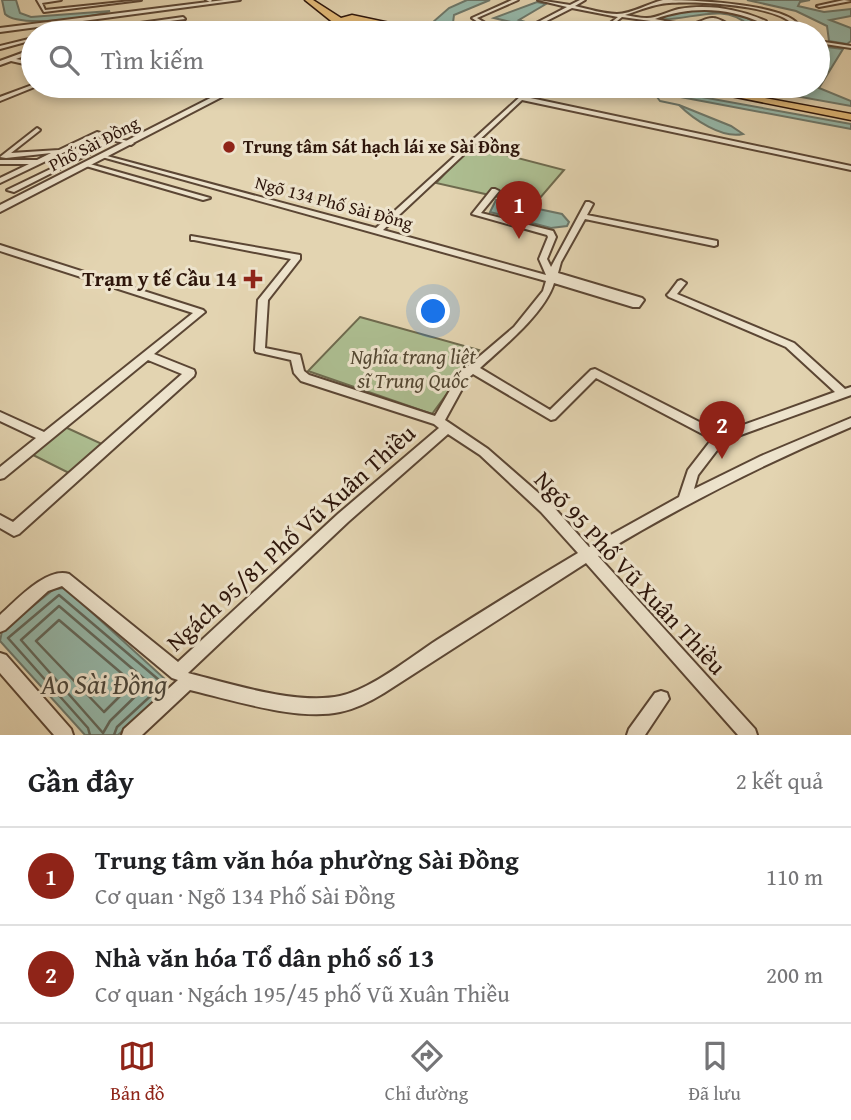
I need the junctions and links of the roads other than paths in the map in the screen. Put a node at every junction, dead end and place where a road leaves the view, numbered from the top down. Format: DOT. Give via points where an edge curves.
graph roads {
  1 [pos="59,0"];
  2 [pos="139,0"];
  3 [pos="221,0"];
  4 [pos="237,0"];
  5 [pos="308,0"];
  6 [pos="320,0"];
  7 [pos="516,0"];
  8 [pos="540,0"];
  9 [pos="583,0"];
  10 [pos="694,0"];
  11 [pos="39,1"];
  12 [pos="209,1"];
  13 [pos="666,1"];
  14 [pos="704,1"];
  15 [pos="841,1"];
  16 [pos="116,2"];
  17 [pos="851,2"];
  18 [pos="819,6"];
  19 [pos="567,7"];
  20 [pos="142,11"];
  21 [pos="119,14"];
  22 [pos="621,16"];
  23 [pos="339,20"];
  24 [pos="649,20"];
  25 [pos="67,21"];
  26 [pos="123,21"];
  27 [pos="161,21"];
  28 [pos="178,21"];
  29 [pos="348,21"];
  30 [pos="354,21"];
  31 [pos="479,21"];
  32 [pos="542,21"];
  33 [pos="615,21"];
  34 [pos="656,21"];
  35 [pos="701,21"];
  36 [pos="719,21"];
  37 [pos="760,21"];
  38 [pos="791,21"];
  39 [pos="21,27"];
  40 [pos="0,30"];
  41 [pos="21,42"];
  42 [pos="830,44"];
  43 [pos="851,47"];
  44 [pos="0,48"];
  45 [pos="21,55"];
  46 [pos="0,57"];
  47 [pos="11,59"];
  48 [pos="21,61"];
  49 [pos="0,63"];
  50 [pos="21,91"];
  51 [pos="216,98"];
  52 [pos="756,98"];
  53 [pos="772,98"];
  54 [pos="0,99"];
  55 [pos="851,114"];
  56 [pos="37,131"];
  57 [pos="131,143"];
  58 [pos="66,151"];
  59 [pos="90,152"];
  60 [pos="106,157"];
  61 [pos="1,159"];
  62 [pos="42,162"];
  63 [pos="88,165"];
  64 [pos="56,167"];
  65 [pos="851,168"];
  66 [pos="74,173"];
  67 [pos="0,184"];
  68 [pos="11,190"];
  69 [pos="495,191"];
  70 [pos="31,194"];
  71 [pos="206,198"];
  72 [pos="589,204"];
  73 [pos="0,209"];
  74 [pos="582,216"];
  75 [pos="377,231"];
  76 [pos="194,238"];
  77 [pos="714,243"];
  78 [pos="0,248"];
  79 [pos="554,277"];
  80 [pos="681,283"];
  81 [pos="146,355"];
  82 [pos="472,368"];
  83 [pos="847,392"];
  84 [pos="0,416"];
  85 [pos="851,422"];
  86 [pos="443,424"];
  87 [pos="45,437"];
  88 [pos="720,438"];
  89 [pos="0,474"];
  90 [pos="685,498"];
  91 [pos="0,521"];
  92 [pos="591,555"];
  93 [pos="0,625"];
  94 [pos="0,661"];
  95 [pos="183,676"];
  96 [pos="662,699"];
  97 [pos="65,735"];
  98 [pos="130,735"];
  99 [pos="635,735"];
  100 [pos="749,735"];
  1 -- 11 [label="street"];
  2 -- 16 [label="street"];
  3 -- 12 [label="street"];
  4 -- 20 [label="street"];
  5 -- 23 [label="main road"];
  6 -- 30 [label="main road"];
  7 -- 31 [label="street" via="474,18"];
  8 -- 19 [label="street"];
  9 -- 19 [label="street"];
  10 -- 14 [label="street"];
  11 -- 16 [label="street" via="44,11"];
  12 -- 20 [label="street"];
  13 -- 14 [label="street"];
  13 -- 22 [label="street"];
  14 -- 38 [label="street" via="776,14"];
  15 -- 17 [label="street"];
  15 -- 18 [label="street"];
  16 -- 21 [label="street" via="113,6"];
  19 -- 22 [label="street"];
  19 -- 32 [label="street"];
  20 -- 21 [label="street"];
  21 -- 25 [label="street"];
  21 -- 26 [label="street"];
  22 -- 24 [label="street"];
  22 -- 33 [label="street"];
  23 -- 29 [label="main road"];
  24 -- 34 [label="street"];
  24 -- 37 [label="street" via="678,10 716,9"];
  27 -- 28 [label="street" via="183,18"];
  35 -- 36 [label="street"];
  39 -- 40 [label="street"];
  41 -- 44 [label="street"];
  42 -- 43 [label="street"];
  45 -- 47 [label="street"];
  46 -- 47 [label="street"];
  47 -- 48 [label="street"];
  47 -- 49 [label="street"];
  50 -- 54 [label="street"];
  51 -- 57 [label="street, Phố Sài Đồng"];
  52 -- 55 [label="main road"];
  53 -- 55 [label="main road"];
  56 -- 61 [label="street"];
  57 -- 58 [label="street" via="97,134 73,143 77,145"];
  57 -- 60 [label="street, Phố Sài Đồng"];
  58 -- 61 [label="street"];
  58 -- 62 [label="street"];
  59 -- 64 [label="street"];
  60 -- 63 [label="street, Phố Sài Đồng"];
  60 -- 75 [label="street, Ngõ 134 Phố Sài Đồng"];
  61 -- 62 [label="street"];
  62 -- 64 [label="street"];
  62 -- 67 [label="street"];
  63 -- 66 [label="street, Phố Sài Đồng"];
  63 -- 71 [label="street"];
  64 -- 66 [label="street"];
  64 -- 68 [label="street"];
  65 -- 75 [label="street" via="521,98"];
  66 -- 70 [label="street, Phố Sài Đồng"];
  67 -- 68 [label="street"];
  68 -- 70 [label="street"];
  69 -- 79 [label="street" via="476,214 550,233 542,259"];
  70 -- 73 [label="street, Phố Sài Đồng"];
  72 -- 74 [label="street"];
  74 -- 77 [label="street"];
  74 -- 79 [label="street" via="557,262"];
  75 -- 79 [label="street, Ngõ 134 Phố Sài Đồng"];
  76 -- 86 [label="street, Ngõ 95 Phố Vũ Xuân Thiều" via="297,257 263,300 260,350 296,357 305,379"];
  78 -- 81 [label="street" via="200,312"];
  79 -- 79 [label="street" via="639,300 636,305"];
  79 -- 82 [label="street" via="522,325"];
  80 -- 83 [label="street" via="671,295 790,345"];
  81 -- 87 [label="street"];
  81 -- 91 [label="street" via="190,373 14,530"];
  82 -- 86 [label="street" via="451,396"];
  82 -- 88 [label="street" via="551,416 595,373"];
  83 -- 88 [label="street"];
  84 -- 87 [label="street"];
  85 -- 90 [label="street"];
  86 -- 92 [label="street, Ngõ 95 Phố Vũ Xuân Thiều" via="493,460"];
  86 -- 95 [label="street, Ngách 95/81 Phố Vũ Xuân Thiều"];
  87 -- 89 [label="street"];
  88 -- 90 [label="street" via="692,473"];
  90 -- 92 [label="street"];
  92 -- 95 [label="street" via="382,685 340,704 280,700"];
  92 -- 100 [label="street, Ngõ 95 Phố Vũ Xuân Thiều"];
  93 -- 95 [label="street, Ngách 95/81 Phố Vũ Xuân Thiều" via="43,586 64,579"];
  94 -- 97 [label="street"];
  95 -- 98 [label="street"];
  96 -- 99 [label="street"];
}
